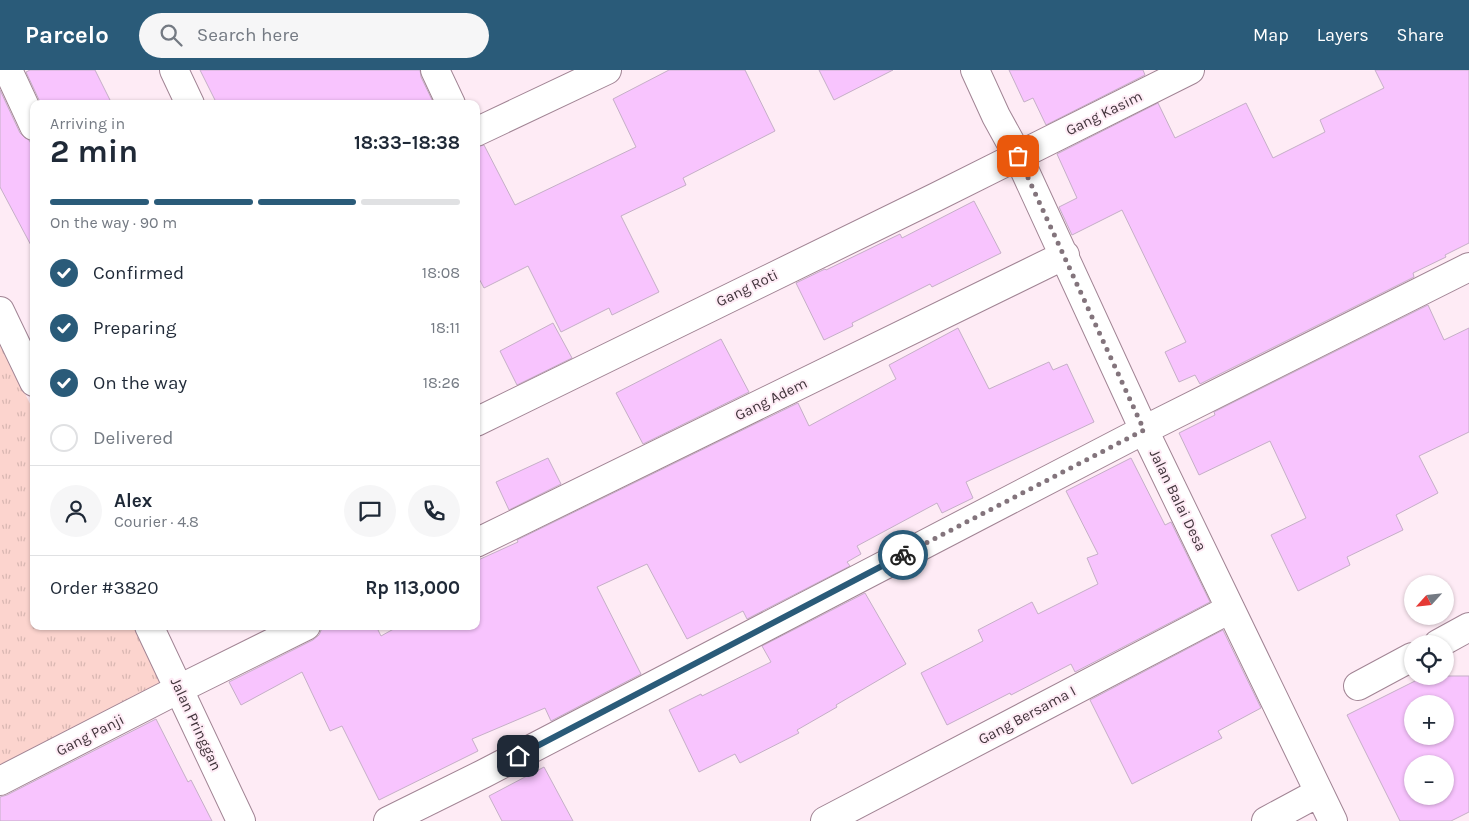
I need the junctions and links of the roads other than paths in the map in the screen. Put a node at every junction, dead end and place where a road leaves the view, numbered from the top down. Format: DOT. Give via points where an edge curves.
graph roads {
  1 [pos="8,70"];
  2 [pos="174,70"];
  3 [pos="435,70"];
  4 [pos="607,70"];
  5 [pos="975,70"];
  6 [pos="1190,70"];
  7 [pos="188,100"];
  8 [pos="449,100"];
  9 [pos="30,117"];
  10 [pos="480,130"];
  11 [pos="1018,156"];
  12 [pos="1065,255"];
  13 [pos="1469,266"];
  14 [pos="0,311"];
  15 [pos="26,345"];
  16 [pos="30,364"];
  17 [pos="480,420"];
  18 [pos="1144,430"];
  19 [pos="480,541"];
  20 [pos="1230,609"];
  21 [pos="1469,627"];
  22 [pos="151,630"];
  23 [pos="298,630"];
  24 [pos="1454,635"];
  25 [pos="1404,661"];
  26 [pos="1358,686"];
  27 [pos="179,688"];
  28 [pos="0,781"];
  29 [pos="1318,793"];
  30 [pos="241,821"];
  31 [pos="388,821"];
  32 [pos="825,821"];
  33 [pos="1266,821"];
  34 [pos="1333,821"];
  1 -- 9 [label="street"];
  2 -- 7 [label="street"];
  3 -- 8 [label="street"];
  4 -- 10 [label="street"];
  5 -- 11 [label="street, Jalan Balai Desa"];
  6 -- 11 [label="street, Gang Kasim"];
  11 -- 12 [label="street, Jalan Balai Desa"];
  11 -- 17 [label="street, Gang Roti"];
  12 -- 18 [label="street, Jalan Balai Desa"];
  12 -- 19 [label="street, Gang Adem"];
  13 -- 18 [label="street"];
  14 -- 15 [label="street"];
  15 -- 16 [label="street"];
  18 -- 20 [label="street, Jalan Balai Desa"];
  18 -- 31 [label="street"];
  20 -- 29 [label="street, Jalan Balai Desa"];
  20 -- 32 [label="street, Gang Bersama I"];
  21 -- 24 [label="street"];
  22 -- 27 [label="street, Jalan Pringgan"];
  23 -- 27 [label="street"];
  25 -- 26 [label="street"];
  27 -- 28 [label="street, Gang Panji"];
  27 -- 30 [label="street, Jalan Pringgan"];
  29 -- 33 [label="street"];
  29 -- 34 [label="street, Jalan Balai Desa"];
}
